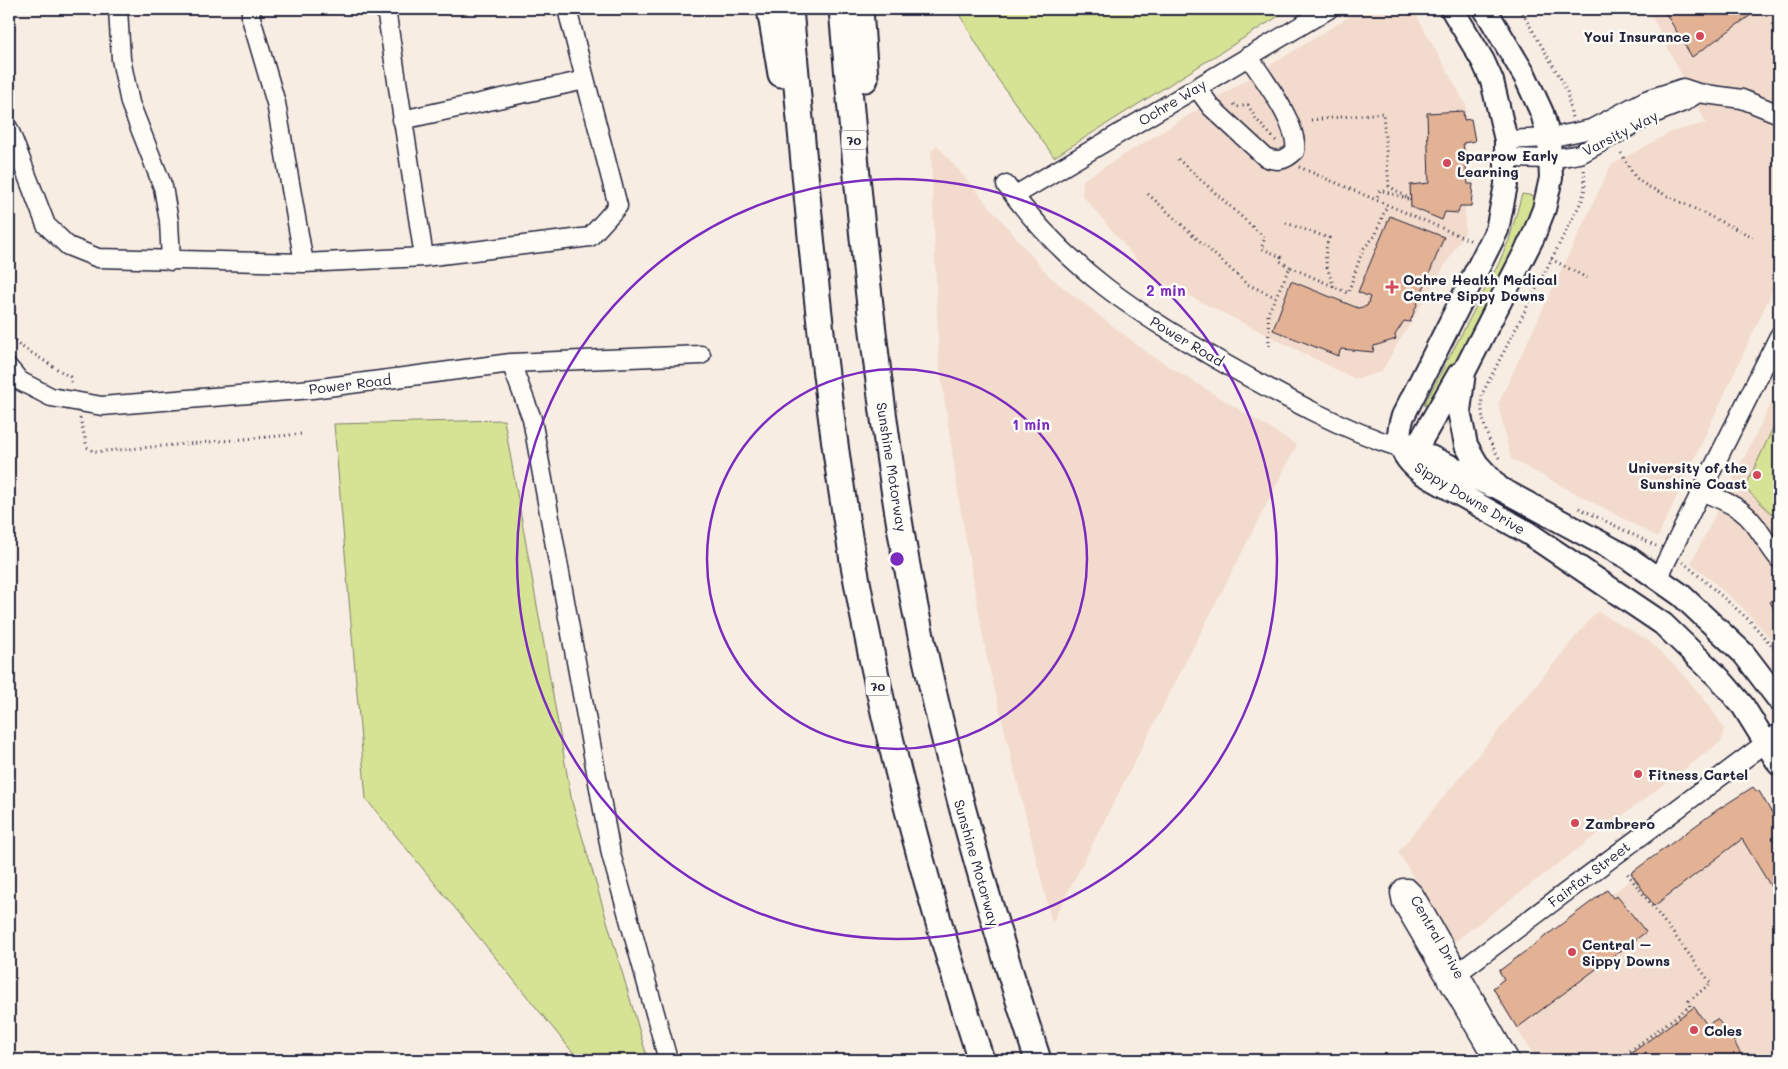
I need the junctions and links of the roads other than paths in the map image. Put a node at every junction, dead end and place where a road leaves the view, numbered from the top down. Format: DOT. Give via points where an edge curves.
graph roads {
  1 [pos="118,9"];
  2 [pos="251,9"];
  3 [pos="386,9"];
  4 [pos="567,9"];
  5 [pos="770,9"];
  6 [pos="790,9"];
  7 [pos="842,9"];
  8 [pos="860,9"];
  9 [pos="1329,9"];
  10 [pos="1452,9"];
  11 [pos="1485,9"];
  12 [pos="1248,56"];
  13 [pos="586,80"];
  14 [pos="1196,88"];
  15 [pos="1698,93"];
  16 [pos="799,106"];
  17 [pos="1779,114"];
  18 [pos="402,120"];
  19 [pos="9,128"];
  20 [pos="1507,149"];
  21 [pos="1550,149"];
  22 [pos="1010,190"];
  23 [pos="424,257"];
  24 [pos="171,261"];
  25 [pos="304,262"];
  26 [pos="866,271"];
  27 [pos="1779,336"];
  28 [pos="701,355"];
  29 [pos="1469,360"];
  30 [pos="511,363"];
  31 [pos="9,368"];
  32 [pos="1401,448"];
  33 [pos="1702,491"];
  34 [pos="1507,493"];
  35 [pos="1779,559"];
  36 [pos="1658,578"];
  37 [pos="1779,700"];
  38 [pos="1773,738"];
  39 [pos="1779,764"];
  40 [pos="1453,977"];
  41 [pos="668,1060"];
  42 [pos="982,1060"];
  43 [pos="1038,1060"];
  44 [pos="1494,1060"];
  45 [pos="1510,1060"];
  1 -- 24 [label="street" via="121,58 130,103 163,187 170,221"];
  2 -- 25 [label="street" via="276,103"];
  3 -- 18 [label="street"];
  4 -- 13 [label="street"];
  5 -- 16 [label="highway" via="780,73"];
  6 -- 16 [label="highway, 70"];
  7 -- 26 [label="highway, Sunshine Motorway / 70"];
  8 -- 26 [label="highway" via="877,250"];
  9 -- 12 [label="street, Ochre Way"];
  10 -- 20 [label="main road" via="1492,81"];
  11 -- 21 [label="main road, Sippy Downs Drive" via="1534,94"];
  12 -- 14 [label="street, Ochre Way"];
  12 -- 14 [label="street" via="1292,128 1296,143 1294,151 1284,160 1265,157 1211,107"];
  13 -- 18 [label="street"];
  13 -- 23 [label="street" via="618,206 590,238"];
  14 -- 22 [label="street, Ochre Way"];
  15 -- 17 [label="street, Varsity Way" via="1742,99"];
  15 -- 21 [label="street, Varsity Way" via="1682,88 1662,93 1600,125 1575,133"];
  15 -- 21 [label="street, Varsity Way" via="1580,154"];
  16 -- 42 [label="highway, 70" via="834,438 859,589 893,752 957,986"];
  18 -- 23 [label="street"];
  19 -- 24 [label="street" via="46,225 68,246 98,258"];
  20 -- 21 [label="street, Varsity Way"];
  20 -- 32 [label="main road" via="1503,206 1496,230 1403,416 1398,432"];
  21 -- 29 [label="main road, Sippy Downs Drive" via="1549,192 1533,237"];
  22 -- 32 [label="street, Power Road" via="1077,264 1099,284 1151,320 1278,394 1349,430"];
  23 -- 25 [label="street"];
  24 -- 25 [label="street"];
  26 -- 43 [label="highway, Sunshine Motorway / 70" via="892,479 943,737 976,862"];
  27 -- 33 [label="street"];
  28 -- 30 [label="street, Power Road"];
  29 -- 32 [label="main road" via="1421,440 1411,447"];
  29 -- 34 [label="main road, Sippy Downs Drive" via="1462,379 1459,403 1463,436 1477,464"];
  30 -- 31 [label="street, Power Road" via="312,388 102,406 51,397 20,381"];
  30 -- 41 [label="street" via="532,418 610,854"];
  32 -- 34 [label="main road" via="1422,454"];
  32 -- 38 [label="main road, Sippy Downs Drive" via="1411,464 1422,473 1528,532 1663,624 1719,678"];
  33 -- 35 [label="street" via="1740,509"];
  33 -- 36 [label="street"];
  34 -- 36 [label="main road, Sippy Downs Drive" via="1590,536"];
  36 -- 37 [label="main road, Sippy Downs Drive" via="1723,632 1763,676"];
  38 -- 39 [label="main road, Sippy Downs Drive"];
  38 -- 40 [label="street, Fairfax Street"];
  40 -- 44 [label="street, Central Drive"];
  40 -- 45 [label="street, Central Drive"];
}
